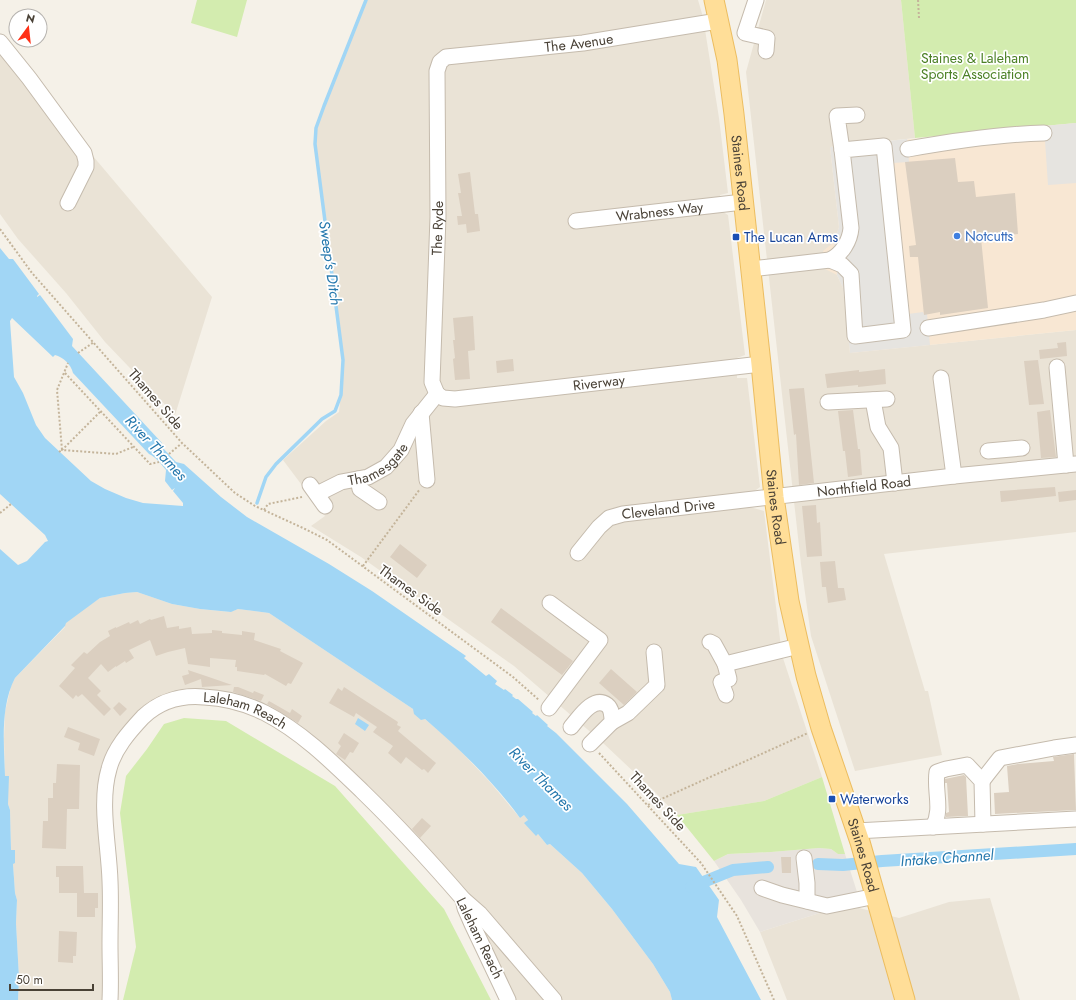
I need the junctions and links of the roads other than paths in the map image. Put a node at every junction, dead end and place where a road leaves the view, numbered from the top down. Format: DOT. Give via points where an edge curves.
graph roads {
  1 [pos="714,0"];
  2 [pos="756,0"];
  3 [pos="718,21"];
  4 [pos="0,42"];
  5 [pos="766,51"];
  6 [pos="440,62"];
  7 [pos="857,115"];
  8 [pos="1044,132"];
  9 [pos="841,146"];
  10 [pos="908,149"];
  11 [pos="743,202"];
  12 [pos="68,203"];
  13 [pos="576,221"];
  14 [pos="830,260"];
  15 [pos="750,269"];
  16 [pos="1076,303"];
  17 [pos="928,328"];
  18 [pos="761,364"];
  19 [pos="1057,367"];
  20 [pos="942,378"];
  21 [pos="437,394"];
  22 [pos="828,402"];
  23 [pos="420,413"];
  24 [pos="1022,448"];
  25 [pos="1006,449"];
  26 [pos="988,451"];
  27 [pos="1071,464"];
  28 [pos="1008,471"];
  29 [pos="954,476"];
  30 [pos="358,479"];
  31 [pos="427,480"];
  32 [pos="895,483"];
  33 [pos="317,495"];
  34 [pos="774,497"];
  35 [pos="379,502"];
  36 [pos="578,552"];
  37 [pos="550,603"];
  38 [pos="710,642"];
  39 [pos="798,646"];
  40 [pos="654,652"];
  41 [pos="725,664"];
  42 [pos="726,694"];
  43 [pos="549,708"];
  44 [pos="612,722"];
  45 [pos="571,727"];
  46 [pos="590,744"];
  47 [pos="1076,745"];
  48 [pos="982,781"];
  49 [pos="1076,819"];
  50 [pos="984,824"];
  51 [pos="933,827"];
  52 [pos="858,836"];
  53 [pos="804,858"];
  54 [pos="762,888"];
  55 [pos="875,891"];
  56 [pos="463,899"];
  57 [pos="807,900"];
  58 [pos="110,1000"];
  59 [pos="508,1000"];
  60 [pos="554,1000"];
  61 [pos="905,1000"];
  1 -- 3 [label="main road, Staines Road"];
  2 -- 5 [label="street" via="745,33 767,38"];
  3 -- 6 [label="street, The Avenue" via="583,43 446,57"];
  3 -- 11 [label="main road, Staines Road" via="727,60"];
  4 -- 12 [label="street" via="84,153 86,167"];
  6 -- 21 [label="street, The Ryde" via="437,71 438,217 432,382"];
  7 -- 9 [label="street" via="837,116"];
  8 -- 10 [label="street" via="945,142"];
  9 -- 14 [label="street" via="851,228 840,253"];
  9 -- 14 [label="street" via="884,146 903,330 855,336 851,274 842,265"];
  11 -- 13 [label="street, Wrabness Way"];
  11 -- 15 [label="main road, Staines Road"];
  14 -- 15 [label="street"];
  15 -- 18 [label="main road, Staines Road"];
  16 -- 17 [label="street"];
  18 -- 21 [label="street, Riverway" via="455,399 443,398"];
  18 -- 34 [label="main road, Staines Road"];
  19 -- 27 [label="street, Northfield Road"];
  20 -- 29 [label="street"];
  21 -- 23 [label="street, Thamesgate"];
  22 -- 32 [label="street" via="880,399 878,427 891,448"];
  23 -- 30 [label="street, Thamesgate" via="401,450 386,467 368,477"];
  23 -- 31 [label="street, Thamesgate"];
  24 -- 25 [label="street"];
  25 -- 26 [label="street"];
  25 -- 28 [label="street"];
  27 -- 28 [label="street, Northfield Road"];
  28 -- 29 [label="street, Northfield Road"];
  29 -- 32 [label="street, Northfield Road"];
  30 -- 33 [label="street, Thamesgate" via="341,482"];
  30 -- 35 [label="street" via="360,489"];
  32 -- 34 [label="street, Northfield Road"];
  34 -- 36 [label="street, Cleveland Drive" via="623,514 609,518"];
  34 -- 39 [label="main road, Staines Road" via="786,585"];
  37 -- 43 [label="street" via="600,640"];
  38 -- 41 [label="street" via="714,644"];
  39 -- 41 [label="street"];
  39 -- 52 [label="main road, Staines Road" via="820,728"];
  40 -- 44 [label="street" via="657,685 628,713"];
  41 -- 42 [label="street" via="729,679 722,682"];
  44 -- 45 [label="street" via="610,708 603,702 598,702 588,707"];
  44 -- 46 [label="street"];
  47 -- 48 [label="street" via="1000,758"];
  48 -- 50 [label="street"];
  48 -- 51 [label="street" via="967,765 937,772 938,811"];
  49 -- 50 [label="street"];
  50 -- 51 [label="street"];
  51 -- 52 [label="street"];
  52 -- 55 [label="main road, Staines Road"];
  53 -- 57 [label="street"];
  54 -- 57 [label="street"];
  55 -- 57 [label="street" via="827,906"];
  55 -- 61 [label="main road, Staines Road"];
  56 -- 58 [label="street, Laleham Reach" via="394,822 339,768 284,724 265,713 231,700 197,696 167,701 148,712 121,743 106,781 105,823 110,882"];
  56 -- 59 [label="street, Laleham Reach"];
  56 -- 60 [label="street" via="480,914"];
}
